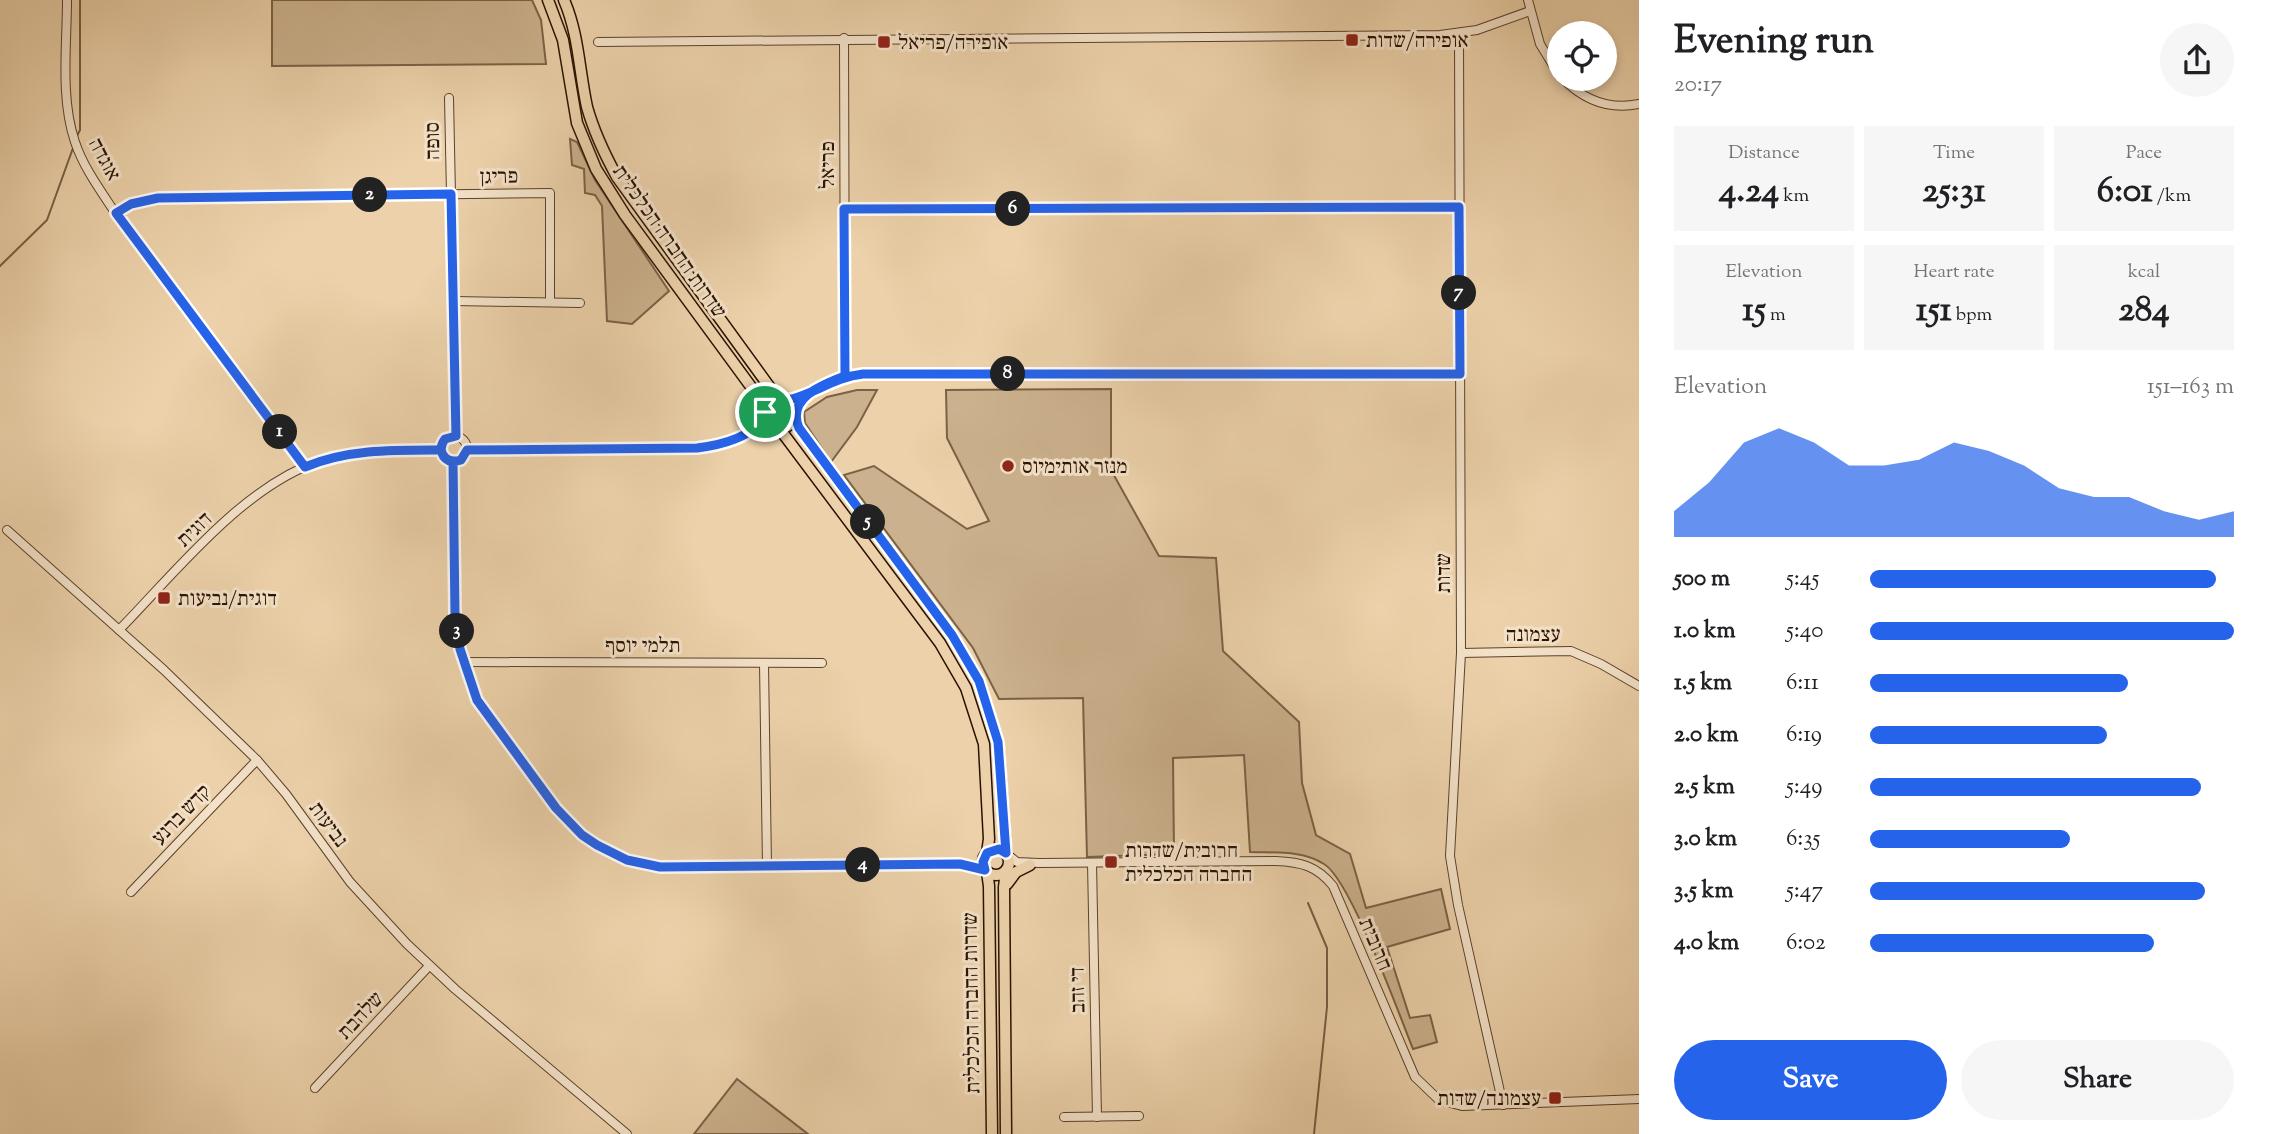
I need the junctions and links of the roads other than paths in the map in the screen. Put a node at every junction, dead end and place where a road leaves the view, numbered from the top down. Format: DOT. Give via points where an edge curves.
graph roads {
  1 [pos="67,0"];
  2 [pos="548,0"];
  3 [pos="564,0"];
  4 [pos="1528,0"];
  5 [pos="1530,11"];
  6 [pos="1458,34"];
  7 [pos="844,38"];
  8 [pos="598,42"];
  9 [pos="1547,55"];
  10 [pos="1579,91"];
  11 [pos="449,98"];
  12 [pos="1639,104"];
  13 [pos="451,194"];
  14 [pos="1459,207"];
  15 [pos="844,209"];
  16 [pos="116,213"];
  17 [pos="454,301"];
  18 [pos="550,302"];
  19 [pos="580,303"];
  20 [pos="1460,374"];
  21 [pos="845,376"];
  22 [pos="818,387"];
  23 [pos="784,399"];
  24 [pos="795,414"];
  25 [pos="771,421"];
  26 [pos="456,436"];
  27 [pos="441,450"];
  28 [pos="467,450"];
  29 [pos="453,462"];
  30 [pos="305,467"];
  31 [pos="7,530"];
  32 [pos="119,630"];
  33 [pos="1461,653"];
  34 [pos="464,662"];
  35 [pos="764,663"];
  36 [pos="822,663"];
  37 [pos="1639,686"];
  38 [pos="257,760"];
  39 [pos="986,854"];
  40 [pos="1007,854"];
  41 [pos="1092,863"];
  42 [pos="960,864"];
  43 [pos="1034,864"];
  44 [pos="767,866"];
  45 [pos="986,871"];
  46 [pos="1007,871"];
  47 [pos="131,892"];
  48 [pos="1004,897"];
  49 [pos="429,966"];
  50 [pos="315,1088"];
  51 [pos="1639,1100"];
  52 [pos="1503,1105"];
  53 [pos="1139,1116"];
  54 [pos="1065,1117"];
  55 [pos="1097,1117"];
  56 [pos="626,1134"];
  57 [pos="992,1134"];
  58 [pos="1006,1134"];
  1 -- 16 [label="street, אוגדה" via="67,96 74,140"];
  2 -- 25 [label="main road, שדרות החברה הכלכלית" via="563,40 577,123 600,177 760,399"];
  3 -- 23 [label="main road, שדרות החברה הכלכלית" via="577,37 589,111 609,163 636,207 771,389"];
  4 -- 5 [label="street"];
  5 -- 6 [label="street"];
  5 -- 9 [label="street"];
  6 -- 7 [label="street"];
  6 -- 14 [label="street, שדות"];
  7 -- 8 [label="street"];
  7 -- 15 [label="street, פריאל"];
  10 -- 12 [label="street" via="1605,104"];
  11 -- 13 [label="street, סופה"];
  13 -- 16 [label="street, פריגן" via="158,198"];
  13 -- 17 [label="street, סופה"];
  13 -- 18 [label="street, פריגן" via="550,193"];
  14 -- 15 [label="street"];
  14 -- 20 [label="street, שדות"];
  15 -- 21 [label="street, פריאל"];
  16 -- 30 [label="street, אוגדה"];
  17 -- 18 [label="street"];
  17 -- 26 [label="street, סופה"];
  18 -- 19 [label="street"];
  20 -- 21 [label="street"];
  20 -- 33 [label="street, שדות"];
  21 -- 22 [label="street"];
  22 -- 23 [label="street"];
  22 -- 24 [label="street" via="801,401"];
  23 -- 24 [label="main road, שדרות החברה הכלכלית"];
  23 -- 25 [label="main road" via="768,404"];
  24 -- 25 [label="main road" via="791,424"];
  24 -- 40 [label="main road" via="799,428 952,635 979,681 998,742"];
  25 -- 28 [label="street" via="727,443 697,448"];
  25 -- 39 [label="main road, שדרות החברה הכלכלית" via="940,643 966,688 986,758"];
  26 -- 27 [label="street" via="445,439"];
  26 -- 28 [label="street" via="466,443"];
  27 -- 29 [label="street"];
  27 -- 30 [label="street" via="344,454"];
  28 -- 29 [label="street" via="461,460"];
  29 -- 34 [label="street" via="455,614"];
  30 -- 32 [label="street, דוגית" via="246,504"];
  31 -- 32 [label="street, נביעות"];
  32 -- 38 [label="street, נביעות"];
  33 -- 37 [label="street, עצמונה" via="1571,651"];
  33 -- 52 [label="street, שדות" via="1450,856"];
  34 -- 35 [label="street, תלמי יוסף"];
  34 -- 44 [label="street" via="487,716 556,808 597,845 627,860 660,867"];
  35 -- 36 [label="street, תלמי יוסף"];
  35 -- 44 [label="street"];
  38 -- 47 [label="street, קדש ברנע"];
  38 -- 49 [label="street, נביעות" via="363,898"];
  39 -- 40 [label="main road" via="999,849"];
  39 -- 42 [label="street"];
  39 -- 45 [label="main road"];
  40 -- 43 [label="street, חרובית" via="1017,862"];
  40 -- 46 [label="main road"];
  41 -- 43 [label="street, חרובית"];
  41 -- 52 [label="street, חרובית" via="1276,861 1316,869 1336,893 1415,1077 1430,1094 1450,1104"];
  41 -- 55 [label="street, די זהב"];
  42 -- 44 [label="street"];
  42 -- 45 [label="street"];
  43 -- 46 [label="street, חרובית"];
  43 -- 48 [label="main road" via="1011,876"];
  45 -- 46 [label="main road" via="994,876"];
  45 -- 57 [label="main road, שדרות החברה הכלכלית"];
  46 -- 48 [label="main road, שדרות החברה הכלכלית"];
  48 -- 58 [label="main road, שדרות החברה הכלכלית"];
  49 -- 50 [label="street, שלהבת"];
  49 -- 56 [label="street, נביעות"];
  51 -- 52 [label="street, חרובית"];
  53 -- 55 [label="street"];
  54 -- 55 [label="street"];
}
